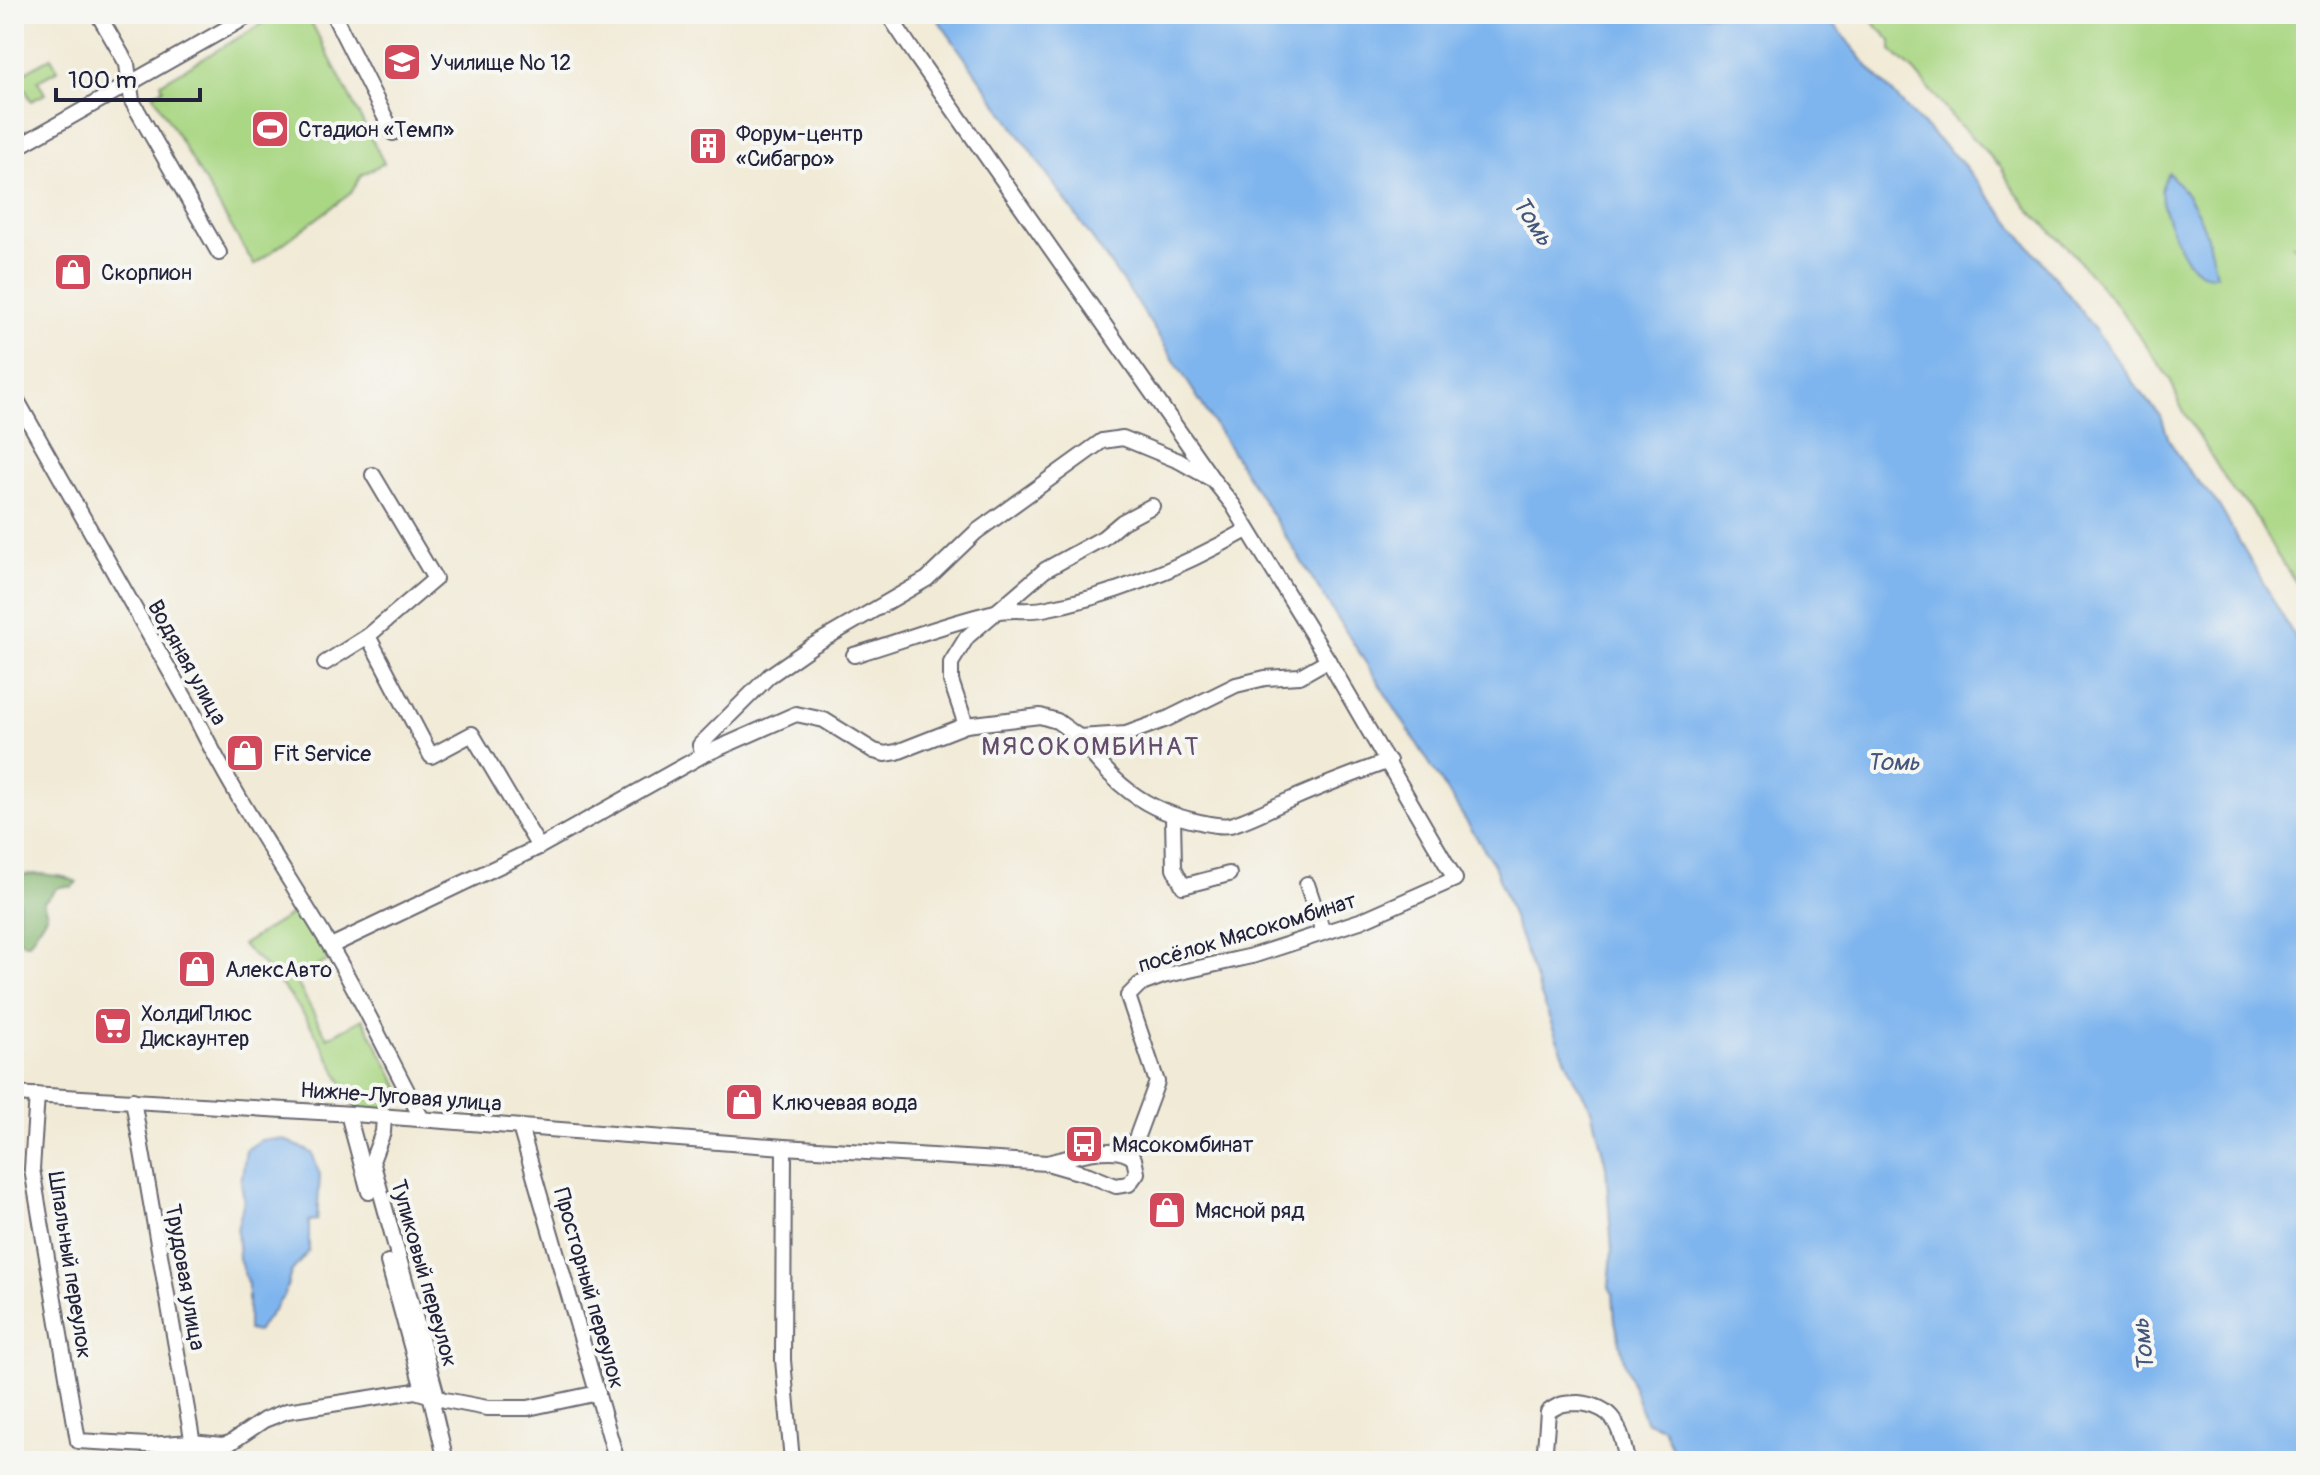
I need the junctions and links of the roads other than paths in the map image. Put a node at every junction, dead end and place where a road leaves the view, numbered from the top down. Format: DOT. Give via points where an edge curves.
graph roads {
  1 [pos="98,14"];
  2 [pos="252,14"];
  3 [pos="333,14"];
  4 [pos="888,14"];
  5 [pos="130,83"];
  6 [pos="393,133"];
  7 [pos="14,149"];
  8 [pos="219,253"];
  9 [pos="14,395"];
  10 [pos="373,475"];
  11 [pos="1213,480"];
  12 [pos="1152,506"];
  13 [pos="1247,530"];
  14 [pos="998,611"];
  15 [pos="368,636"];
  16 [pos="854,655"];
  17 [pos="1328,660"];
  18 [pos="325,663"];
  19 [pos="966,725"];
  20 [pos="1079,737"];
  21 [pos="703,755"];
  22 [pos="1389,761"];
  23 [pos="1173,817"];
  24 [pos="539,847"];
  25 [pos="1229,874"];
  26 [pos="1307,884"];
  27 [pos="1323,932"];
  28 [pos="331,946"];
  29 [pos="14,1094"];
  30 [pos="37,1095"];
  31 [pos="133,1100"];
  32 [pos="348,1114"];
  33 [pos="384,1116"];
  34 [pos="422,1119"];
  35 [pos="520,1127"];
  36 [pos="784,1147"];
  37 [pos="1130,1155"];
  38 [pos="1047,1163"];
  39 [pos="598,1393"];
  40 [pos="430,1394"];
  41 [pos="78,1441"];
  42 [pos="192,1442"];
  43 [pos="196,1461"];
  44 [pos="446,1461"];
  45 [pos="617,1461"];
  46 [pos="792,1461"];
  47 [pos="1544,1461"];
  48 [pos="1627,1461"];
  1 -- 5 [label="street" via="127,64"];
  2 -- 5 [label="street"];
  3 -- 6 [label="street"];
  4 -- 11 [label="street"];
  5 -- 7 [label="street"];
  5 -- 8 [label="street" via="132,101"];
  9 -- 28 [label="street, Водяная улица" via="213,753"];
  10 -- 15 [label="street" via="435,579"];
  11 -- 13 [label="street, посёлок Мясокомбинат"];
  11 -- 21 [label="street, посёлок Мясокомбинат" via="1123,438 1102,441 976,532 927,579 769,676 700,745"];
  12 -- 14 [label="street" via="1045,570"];
  13 -- 14 [label="street" via="1161,574 1095,597 1040,610"];
  13 -- 17 [label="street, посёлок Мясокомбинат"];
  14 -- 16 [label="street"];
  14 -- 19 [label="street" via="967,637 951,663 951,681"];
  15 -- 18 [label="street"];
  15 -- 24 [label="street" via="431,756 472,734"];
  17 -- 20 [label="street" via="1300,676 1236,685 1126,734"];
  17 -- 22 [label="street, посёлок Мясокомбинат"];
  19 -- 20 [label="street" via="1040,716"];
  19 -- 21 [label="street" via="885,754 824,720 796,714"];
  20 -- 23 [label="street" via="1118,784"];
  21 -- 24 [label="street"];
  22 -- 23 [label="street" via="1230,825"];
  22 -- 27 [label="street, посёлок Мясокомбинат" via="1455,879"];
  23 -- 25 [label="street" via="1174,868 1183,886"];
  24 -- 28 [label="street"];
  26 -- 27 [label="street"];
  27 -- 37 [label="street, посёлок Мясокомбинат" via="1252,956 1163,976 1139,985 1128,996 1157,1082"];
  28 -- 34 [label="street, Водяная улица"];
  29 -- 30 [label="street, Нижне-Луговая улица"];
  30 -- 31 [label="street, Нижне-Луговая улица"];
  30 -- 41 [label="street, Шпальный переулок" via="32,1169"];
  31 -- 32 [label="street, Нижне-Луговая улица"];
  31 -- 42 [label="street, Трудовая улица"];
  32 -- 33 [label="street, Нижне-Луговая улица"];
  32 -- 40 [label="street, Тупиковый переулок"];
  33 -- 34 [label="street, Нижне-Луговая улица"];
  33 -- 40 [label="street, Тупиковый переулок" via="372,1161"];
  34 -- 35 [label="street, Нижне-Луговая улица"];
  35 -- 36 [label="street, Нижне-Луговая улица"];
  35 -- 39 [label="street, Просторный переулок"];
  36 -- 38 [label="street, Нижне-Луговая улица"];
  36 -- 46 [label="street" via="783,1360"];
  37 -- 38 [label="street" via="1105,1152"];
  37 -- 38 [label="street" via="1137,1173 1123,1186"];
  39 -- 40 [label="street, Тупиковый переулок" via="528,1408 487,1408"];
  39 -- 45 [label="street, Просторный переулок"];
  40 -- 42 [label="street, Тупиковый переулок" via="389,1393 287,1411 230,1443"];
  40 -- 44 [label="street"];
  41 -- 42 [label="street, Тупиковый переулок"];
  42 -- 43 [label="street, Трудовая улица"];
  47 -- 48 [label="street" via="1548,1412 1561,1402 1594,1404 1610,1413 1622,1434"];
}
